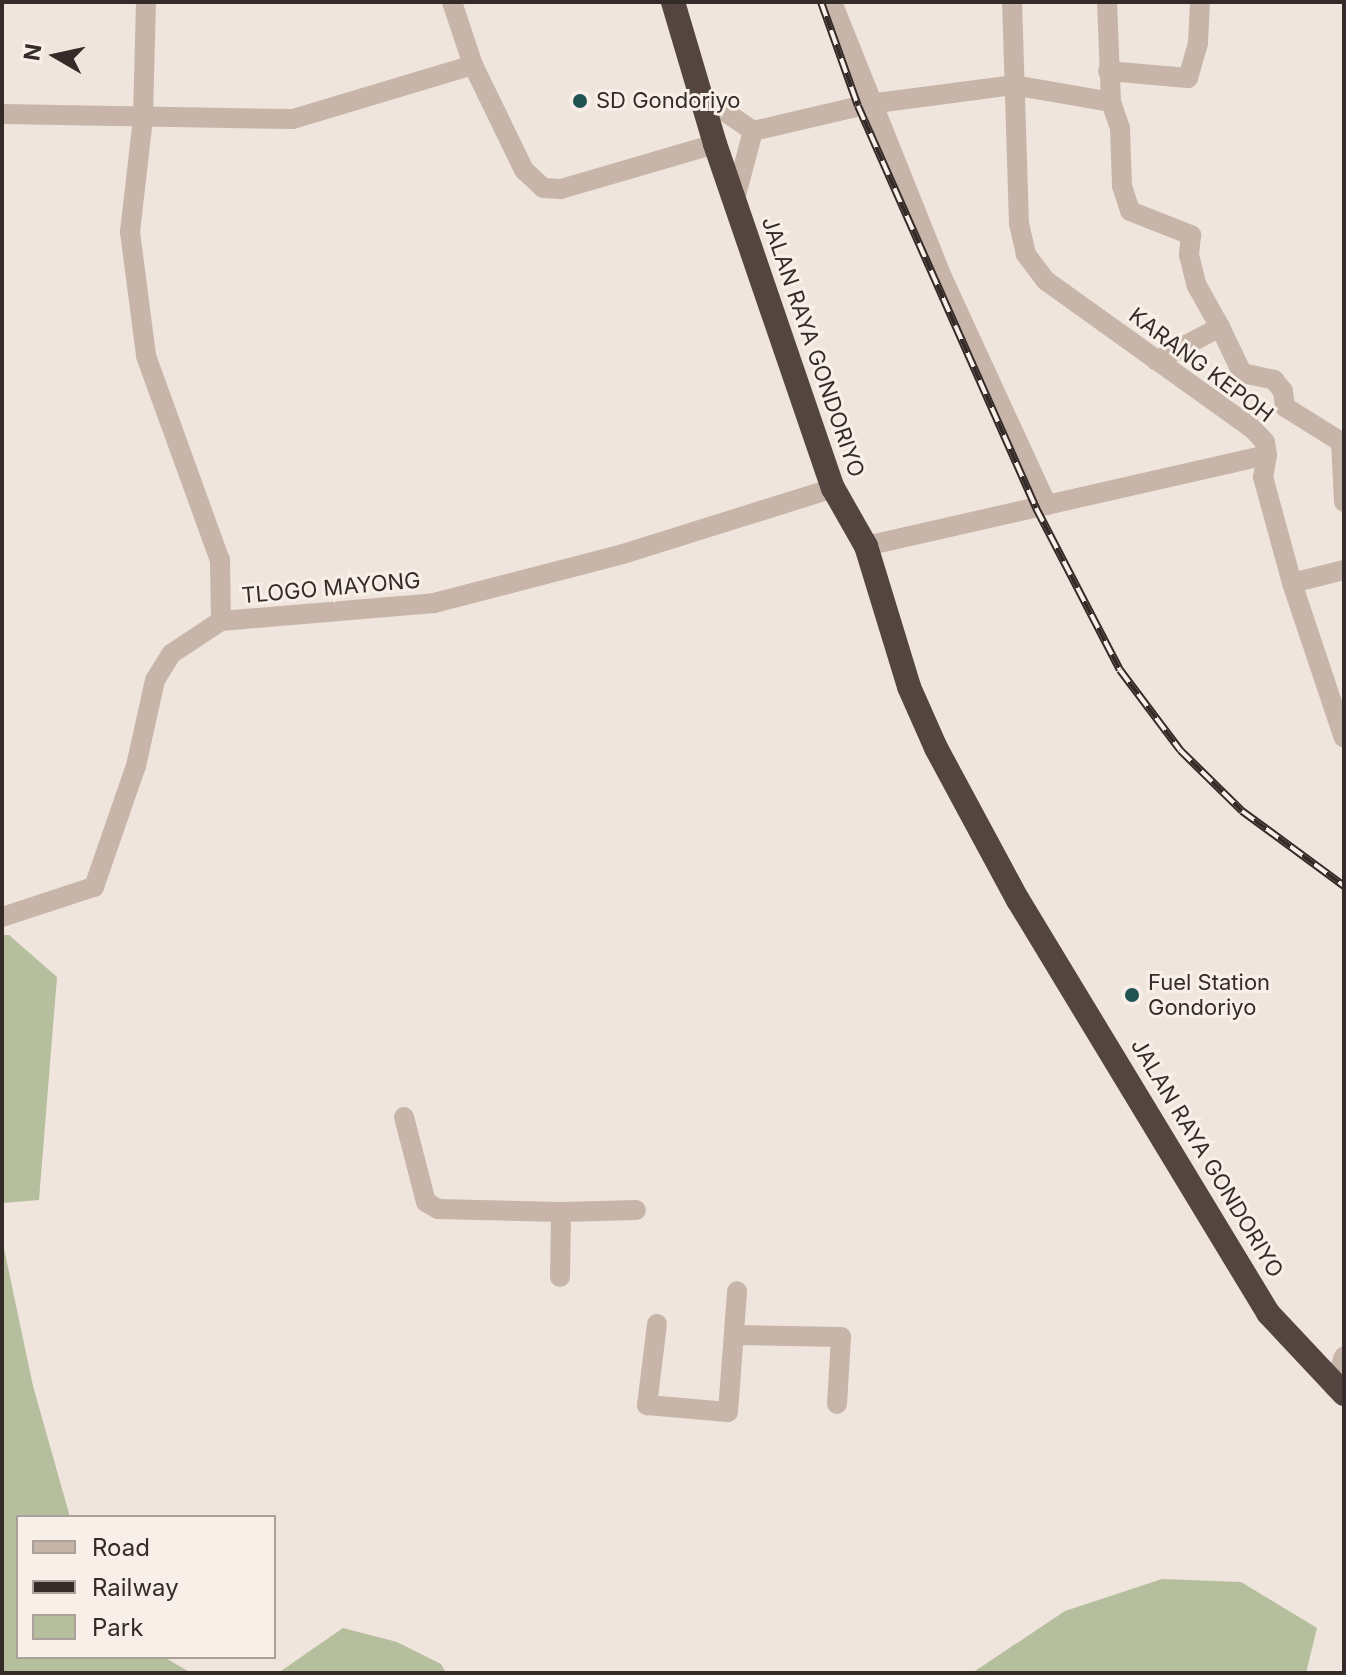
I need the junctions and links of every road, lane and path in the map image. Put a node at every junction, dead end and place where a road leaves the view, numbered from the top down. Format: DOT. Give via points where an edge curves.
graph roads {
  1 [pos="146,2"];
  2 [pos="452,2"];
  3 [pos="673,2"];
  4 [pos="832,2"];
  5 [pos="1012,2"];
  6 [pos="1107,2"];
  7 [pos="1200,2"];
  8 [pos="473,65"];
  9 [pos="1108,71"];
  10 [pos="1013,85"];
  11 [pos="701,95"];
  12 [pos="1111,102"];
  13 [pos="869,104"];
  14 [pos="2,114"];
  15 [pos="143,118"];
  16 [pos="753,131"];
  17 [pos="715,144"];
  18 [pos="735,199"];
  19 [pos="1220,327"];
  20 [pos="1156,361"];
  21 [pos="1267,455"];
  22 [pos="833,488"];
  23 [pos="1344,502"];
  24 [pos="1047,505"];
  25 [pos="866,546"];
  26 [pos="1344,570"];
  27 [pos="1292,583"];
  28 [pos="221,621"];
  29 [pos="1344,738"];
  30 [pos="2,917"];
  31 [pos="404,1117"];
  32 [pos="636,1210"];
  33 [pos="561,1212"];
  34 [pos="560,1277"];
  35 [pos="737,1291"];
  36 [pos="657,1324"];
  37 [pos="734,1335"];
  38 [pos="1344,1357"];
  39 [pos="1339,1390"];
  40 [pos="837,1404"];
  1 -- 15 [label="street"];
  2 -- 8 [label="street"];
  3 -- 11 [label="highway, JALAN RAYA GONDORIYO"];
  4 -- 13 [label="street"];
  5 -- 10 [label="street, KARANG KEPOH"];
  6 -- 9 [label="street"];
  7 -- 9 [label="street" via="1198,43 1188,78"];
  8 -- 15 [label="street" via="293,119"];
  8 -- 17 [label="street" via="524,170 543,188 561,189"];
  9 -- 12 [label="street"];
  10 -- 12 [label="street"];
  10 -- 13 [label="street"];
  10 -- 20 [label="street, KARANG KEPOH" via="1019,224 1026,254 1046,281"];
  11 -- 16 [label="street"];
  11 -- 17 [label="highway, JALAN RAYA GONDORIYO"];
  12 -- 19 [label="street" via="1120,128 1122,186 1130,211 1191,235 1189,255 1197,286"];
  13 -- 16 [label="street"];
  13 -- 24 [label="street"];
  14 -- 15 [label="street"];
  15 -- 28 [label="street" via="130,232 146,356 220,560"];
  16 -- 18 [label="street"];
  17 -- 18 [label="highway, JALAN RAYA GONDORIYO"];
  18 -- 22 [label="highway, JALAN RAYA GONDORIYO"];
  19 -- 20 [label="street"];
  19 -- 23 [label="street" via="1242,373 1274,380 1283,391 1285,407 1341,442"];
  20 -- 21 [label="street, KARANG KEPOH" via="1253,429 1265,442"];
  21 -- 24 [label="street, KARANG KEPOH"];
  21 -- 27 [label="street" via="1263,477"];
  22 -- 25 [label="highway, JALAN RAYA GONDORIYO"];
  22 -- 28 [label="street, TLOGO MAYONG" via="623,554 434,603"];
  24 -- 25 [label="street, KARANG KEPOH"];
  25 -- 39 [label="highway, JALAN RAYA GONDORIYO" via="925,724 1018,900 1268,1313"];
  26 -- 27 [label="street"];
  27 -- 29 [label="street"];
  28 -- 30 [label="street, TLOGO MAYONG" via="171,654 155,680 136,766 94,887"];
  31 -- 33 [label="street" via="426,1202 438,1209"];
  32 -- 33 [label="street"];
  33 -- 34 [label="street"];
  35 -- 37 [label="street"];
  36 -- 37 [label="street" via="647,1405 728,1412"];
  37 -- 40 [label="street" via="841,1337"];
  38 -- 39 [label="street"];
}
